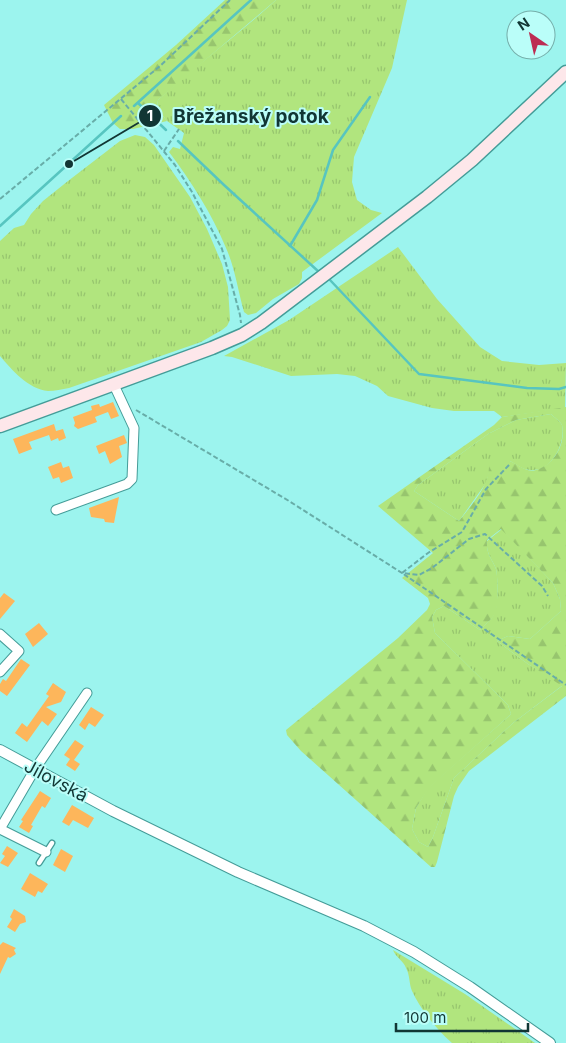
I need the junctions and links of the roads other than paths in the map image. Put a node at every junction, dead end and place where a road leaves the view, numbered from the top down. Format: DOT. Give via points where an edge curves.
graph roads {
  1 [pos="566,72"];
  2 [pos="114,385"];
  3 [pos="0,426"];
  4 [pos="56,510"];
  5 [pos="0,634"];
  6 [pos="0,672"];
  7 [pos="87,693"];
  8 [pos="0,750"];
  9 [pos="35,769"];
  10 [pos="0,829"];
  11 [pos="52,843"];
  12 [pos="46,852"];
  13 [pos="39,863"];
  14 [pos="550,1043"];
  1 -- 2 [label="main road" via="472,160 281,308 242,335"];
  2 -- 3 [label="main road"];
  2 -- 4 [label="street" via="134,428 132,480"];
  5 -- 6 [label="street" via="19,651"];
  7 -- 9 [label="street"];
  8 -- 9 [label="street, Jílovská"];
  9 -- 10 [label="street"];
  9 -- 14 [label="street, Jílovská" via="238,872 364,926 470,987"];
  10 -- 12 [label="street"];
  11 -- 12 [label="lane"];
  12 -- 13 [label="lane"];
}
